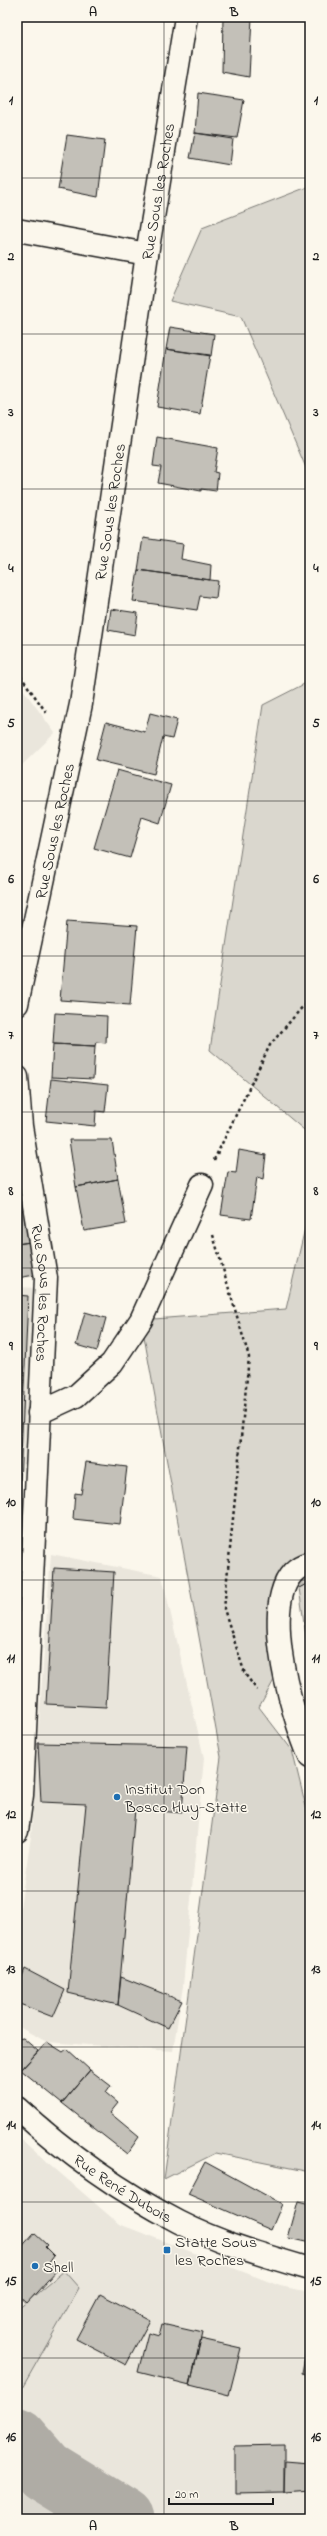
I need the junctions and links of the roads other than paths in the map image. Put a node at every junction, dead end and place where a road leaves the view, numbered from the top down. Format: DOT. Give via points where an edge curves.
graph roads {
  1 [pos="186,17"];
  2 [pos="17,230"];
  3 [pos="147,254"];
  4 [pos="17,1004"];
  5 [pos="17,1077"];
  6 [pos="19,1126"];
  7 [pos="202,1185"];
  8 [pos="39,1413"];
  9 [pos="310,1564"];
  10 [pos="310,1757"];
  11 [pos="17,1831"];
  12 [pos="17,2108"];
  13 [pos="310,2269"];
  1 -- 3 [label="street, Rue Sous les Roches"];
  2 -- 3 [label="street"];
  3 -- 4 [label="street, Rue Sous les Roches" via="82,696"];
  5 -- 6 [label="street, Rue Sous les Roches"];
  6 -- 8 [label="street, Rue Sous les Roches" via="46,1278"];
  7 -- 8 [label="street" via="141,1320 112,1363 76,1396"];
  8 -- 11 [label="street, Rue Sous les Roches" via="22,1794"];
  9 -- 10 [label="street" via="298,1567 284,1585 278,1609 283,1664 299,1733"];
  12 -- 13 [label="street, Rue René Dubois" via="73,2155 179,2222 243,2248"];
}
